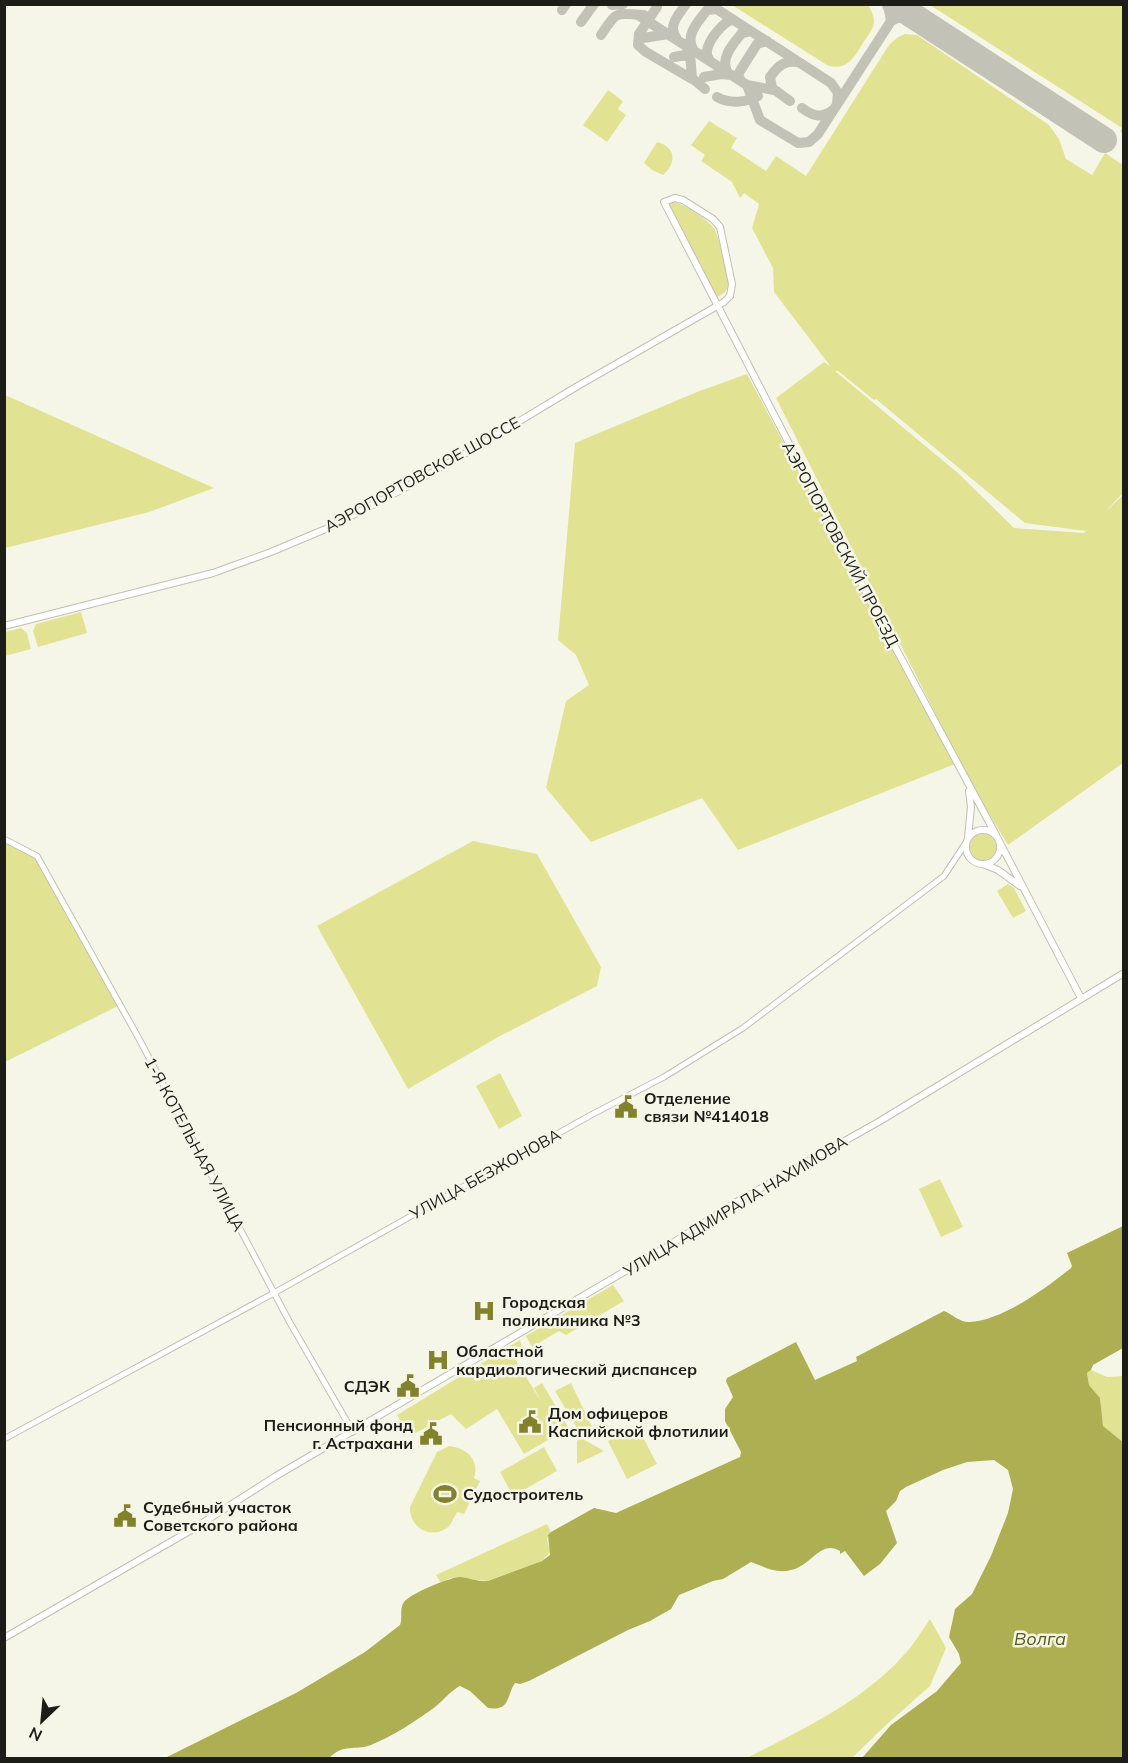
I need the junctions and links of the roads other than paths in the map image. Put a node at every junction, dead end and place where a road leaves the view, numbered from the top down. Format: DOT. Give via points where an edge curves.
graph roads {
  1 [pos="717,306"];
  2 [pos="4,626"];
  3 [pos="966,782"];
  4 [pos="997,838"];
  5 [pos="4,839"];
  6 [pos="967,840"];
  7 [pos="982,864"];
  8 [pos="1025,891"];
  9 [pos="1124,973"];
  10 [pos="1081,998"];
  11 [pos="274,1293"];
  12 [pos="353,1432"];
  13 [pos="4,1439"];
  14 [pos="4,1638"];
  1 -- 1 [label="main road, АЭРОПОРТОВСКИЙ ПРОЕЗД" via="732,289 720,227 683,200 671,198 664,202"];
  1 -- 2 [label="main road, АЭРОПОРТОВСКОЕ ШОССЕ" via="480,445 328,528 194,579"];
  1 -- 3 [label="main road, АЭРОПОРТОВСКИЙ ПРОЕЗД"];
  3 -- 4 [label="main road, АЭРОПОРТОВСКИЙ ПРОЕЗД"];
  3 -- 6 [label="main road" via="971,807"];
  4 -- 6 [label="main road" via="977,830"];
  4 -- 7 [label="main road" via="998,854"];
  4 -- 8 [label="main road, АЭРОПОРТОВСКИЙ ПРОЕЗД"];
  5 -- 11 [label="street, 1-Я КОТЕЛЬНАЯ УЛИЦА" via="37,856"];
  6 -- 7 [label="main road" via="970,858"];
  6 -- 11 [label="street, УЛИЦА БЕЗЖОНОВА" via="944,876 742,1028 664,1077"];
  7 -- 8 [label="main road" via="1005,874"];
  8 -- 10 [label="main road"];
  9 -- 10 [label="main road, УЛИЦА АДМИРАЛА НАХИМОВА"];
  10 -- 12 [label="main road, УЛИЦА АДМИРАЛА НАХИМОВА"];
  11 -- 12 [label="street, 1-Я КОТЕЛЬНАЯ УЛИЦА"];
  11 -- 13 [label="street, УЛИЦА БЕЗЖОНОВА"];
  12 -- 14 [label="main road, УЛИЦА АДМИРАЛА НАХИМОВА"];
}
